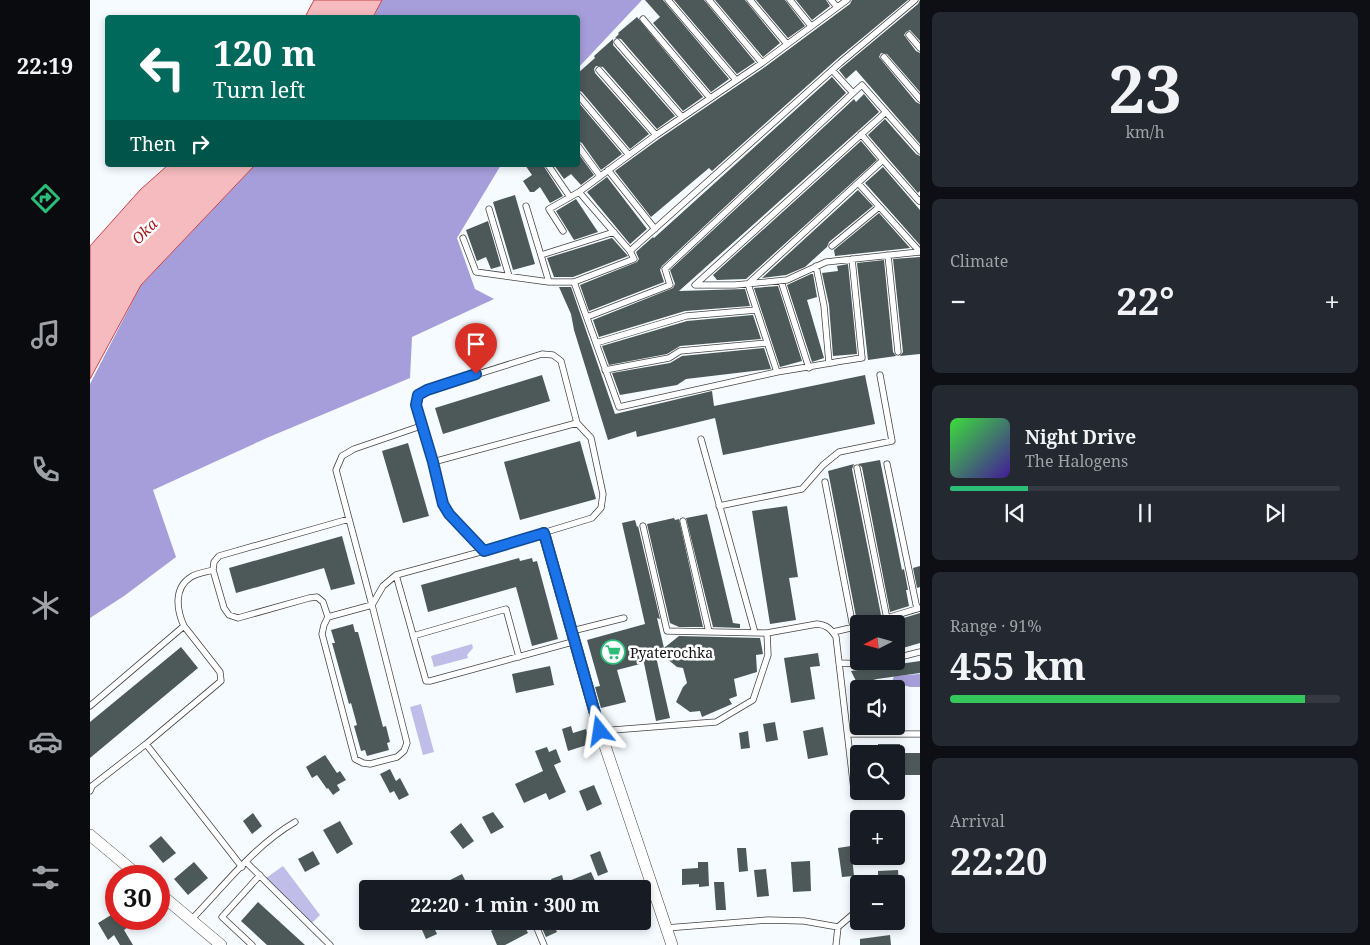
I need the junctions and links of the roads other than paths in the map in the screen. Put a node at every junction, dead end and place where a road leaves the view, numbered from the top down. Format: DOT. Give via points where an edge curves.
graph roads {
  1 [pos="668,0"];
  2 [pos="710,0"];
  3 [pos="750,0"];
  4 [pos="790,0"];
  5 [pos="831,0"];
  6 [pos="847,0"];
  7 [pos="914,0"];
  8 [pos="837,7"];
  9 [pos="644,19"];
  10 [pos="811,26"];
  11 [pos="909,35"];
  12 [pos="617,42"];
  13 [pos="787,44"];
  14 [pos="920,48"];
  15 [pos="884,57"];
  16 [pos="762,62"];
  17 [pos="599,70"];
  18 [pos="832,70"];
  19 [pos="736,80"];
  20 [pos="853,93"];
  21 [pos="580,97"];
  22 [pos="710,98"];
  23 [pos="920,99"];
  24 [pos="886,112"];
  25 [pos="682,117"];
  26 [pos="861,134"];
  27 [pos="656,135"];
  28 [pos="580,149"];
  29 [pos="920,151"];
  30 [pos="628,155"];
  31 [pos="882,160"];
  32 [pos="549,167"];
  33 [pos="608,170"];
  34 [pos="600,176"];
  35 [pos="858,183"];
  36 [pos="579,192"];
  37 [pos="570,196"];
  38 [pos="920,201"];
  39 [pos="526,206"];
  40 [pos="879,207"];
  41 [pos="489,209"];
  42 [pos="655,229"];
  43 [pos="563,231"];
  44 [pos="614,232"];
  45 [pos="464,238"];
  46 [pos="832,246"];
  47 [pos="630,251"];
  48 [pos="919,252"];
  49 [pos="888,255"];
  50 [pos="541,256"];
  51 [pos="852,259"];
  52 [pos="816,266"];
  53 [pos="509,276"];
  54 [pos="781,281"];
  55 [pos="549,282"];
  56 [pos="574,282"];
  57 [pos="748,284"];
  58 [pos="756,310"];
  59 [pos="587,316"];
  60 [pos="596,343"];
  61 [pos="767,343"];
  62 [pos="898,352"];
  63 [pos="829,362"];
  64 [pos="809,368"];
  65 [pos="606,370"];
  66 [pos="777,372"];
  67 [pos="880,376"];
  68 [pos="576,423"];
  69 [pos="421,426"];
  70 [pos="701,439"];
  71 [pos="433,462"];
  72 [pos="887,464"];
  73 [pos="857,468"];
  74 [pos="825,482"];
  75 [pos="719,506"];
  76 [pos="349,519"];
  77 [pos="683,521"];
  78 [pos="643,526"];
  79 [pos="544,533"];
  80 [pos="484,551"];
  81 [pos="213,570"];
  82 [pos="396,575"];
  83 [pos="372,605"];
  84 [pos="919,609"];
  85 [pos="854,615"];
  86 [pos="885,615"];
  87 [pos="899,615"];
  88 [pos="328,617"];
  89 [pos="624,618"];
  90 [pos="184,626"];
  91 [pos="850,628"];
  92 [pos="709,632"];
  93 [pos="755,632"];
  94 [pos="833,632"];
  95 [pos="767,633"];
  96 [pos="413,636"];
  97 [pos="574,636"];
  98 [pos="920,652"];
  99 [pos="520,656"];
  100 [pos="905,656"];
  101 [pos="839,663"];
  102 [pos="850,663"];
  103 [pos="90,706"];
  104 [pos="600,731"];
  105 [pos="848,734"];
  106 [pos="920,734"];
  107 [pos="146,744"];
  108 [pos="850,753"];
  109 [pos="91,787"];
  110 [pos="295,822"];
  111 [pos="90,835"];
  112 [pos="244,864"];
  113 [pos="126,865"];
  114 [pos="260,875"];
  115 [pos="170,902"];
  116 [pos="850,917"];
  117 [pos="191,920"];
  118 [pos="838,927"];
  119 [pos="666,928"];
  120 [pos="538,930"];
  121 [pos="221,945"];
  122 [pos="252,945"];
  123 [pos="330,945"];
  124 [pos="544,945"];
  125 [pos="672,945"];
  126 [pos="836,945"];
  1 -- 19 [label="lane"];
  2 -- 16 [label="lane"];
  3 -- 13 [label="lane"];
  4 -- 10 [label="lane"];
  5 -- 8 [label="lane"];
  6 -- 8 [label="lane"];
  7 -- 18 [label="lane"];
  8 -- 10 [label="lane"];
  9 -- 22 [label="lane"];
  10 -- 13 [label="lane"];
  11 -- 14 [label="lane"];
  12 -- 25 [label="lane"];
  13 -- 16 [label="lane"];
  15 -- 23 [label="lane"];
  16 -- 19 [label="lane"];
  17 -- 27 [label="lane"];
  18 -- 20 [label="lane"];
  18 -- 42 [label="lane"];
  19 -- 22 [label="lane"];
  20 -- 24 [label="lane" via="862,86"];
  20 -- 59 [label="lane" via="665,269 670,285"];
  21 -- 30 [label="lane"];
  22 -- 25 [label="lane"];
  24 -- 26 [label="lane"];
  24 -- 29 [label="lane"];
  25 -- 27 [label="lane"];
  26 -- 31 [label="lane"];
  26 -- 57 [label="lane" via="695,285"];
  27 -- 30 [label="lane"];
  28 -- 34 [label="lane"];
  30 -- 33 [label="lane"];
  31 -- 35 [label="lane"];
  31 -- 38 [label="lane"];
  32 -- 37 [label="lane"];
  33 -- 34 [label="lane"];
  33 -- 42 [label="lane"];
  34 -- 36 [label="lane"];
  35 -- 40 [label="lane"];
  35 -- 57 [label="lane"];
  36 -- 37 [label="lane"];
  36 -- 44 [label="lane"];
  37 -- 43 [label="lane" via="549,209"];
  39 -- 50 [label="lane"];
  40 -- 46 [label="lane"];
  40 -- 48 [label="lane"];
  41 -- 53 [label="lane"];
  42 -- 47 [label="lane"];
  44 -- 47 [label="lane"];
  44 -- 50 [label="lane"];
  45 -- 53 [label="lane" via="476,272"];
  47 -- 56 [label="lane" via="634,260"];
  48 -- 49 [label="lane"];
  49 -- 51 [label="lane"];
  49 -- 62 [label="lane"];
  50 -- 55 [label="lane"];
  51 -- 52 [label="lane"];
  51 -- 63 [label="lane" via="862,358"];
  52 -- 54 [label="lane"];
  52 -- 63 [label="lane" via="824,306"];
  53 -- 55 [label="lane"];
  54 -- 57 [label="lane"];
  54 -- 64 [label="lane"];
  55 -- 56 [label="lane"];
  56 -- 59 [label="lane"];
  57 -- 58 [label="lane"];
  58 -- 60 [label="lane" via="686,316"];
  58 -- 61 [label="lane"];
  59 -- 60 [label="lane"];
  60 -- 65 [label="lane"];
  61 -- 65 [label="lane" via="680,351 669,358"];
  61 -- 66 [label="lane"];
  63 -- 64 [label="lane"];
  64 -- 66 [label="lane"];
  65 -- 66 [label="lane" via="619,407"];
  67 -- 75 [label="lane" via="892,441 839,452 802,489"];
  68 -- 69 [label="lane" via="561,361 553,355 542,354 418,395 416,405"];
  68 -- 71 [label="lane"];
  68 -- 79 [label="lane" via="591,438 603,494 601,508 592,518"];
  69 -- 71 [label="lane"];
  69 -- 76 [label="lane" via="342,456 336,470"];
  70 -- 75 [label="lane"];
  71 -- 80 [label="lane" via="443,504"];
  72 -- 84 [label="lane"];
  73 -- 86 [label="lane"];
  74 -- 85 [label="lane"];
  75 -- 93 [label="lane"];
  76 -- 81 [label="lane" via="218,556"];
  76 -- 83 [label="lane"];
  77 -- 92 [label="lane"];
  78 -- 92 [label="lane" via="667,631"];
  79 -- 80 [label="lane"];
  79 -- 97 [label="street"];
  80 -- 82 [label="lane"];
  81 -- 88 [label="lane" via="229,615 238,618 318,597"];
  81 -- 90 [label="lane" via="189,578 181,587 177,601"];
  82 -- 83 [label="lane"];
  82 -- 96 [label="lane"];
  83 -- 88 [label="lane"];
  83 -- 88 [label="lane" via="407,743 397,758 370,764 355,759 322,634"];
  84 -- 87 [label="lane"];
  89 -- 97 [label="lane"];
  90 -- 103 [label="lane"];
  90 -- 107 [label="lane" via="220,672 221,681"];
  91 -- 94 [label="lane"];
  92 -- 93 [label="lane"];
  93 -- 95 [label="lane"];
  94 -- 95 [label="lane" via="817,624"];
  94 -- 101 [label="lane"];
  95 -- 104 [label="lane" via="768,655 753,700 724,718 716,722"];
  96 -- 99 [label="lane" via="426,681"];
  96 -- 99 [label="lane" via="506,609"];
  97 -- 99 [label="lane"];
  97 -- 104 [label="street"];
  98 -- 100 [label="lane"];
  101 -- 102 [label="lane"];
  101 -- 105 [label="lane"];
  104 -- 119 [label="street"];
  105 -- 106 [label="lane"];
  105 -- 108 [label="lane"];
  107 -- 109 [label="lane"];
  107 -- 112 [label="lane"];
  110 -- 112 [label="lane" via="276,833"];
  111 -- 113 [label="street"];
  112 -- 114 [label="lane"];
  112 -- 117 [label="lane"];
  114 -- 122 [label="lane" via="222,917"];
  114 -- 123 [label="lane"];
  115 -- 117 [label="street"];
  116 -- 118 [label="lane"];
  117 -- 121 [label="street"];
  118 -- 119 [label="lane" via="804,921 768,920"];
  118 -- 126 [label="lane"];
  119 -- 125 [label="street"];
  120 -- 124 [label="lane"];
}
